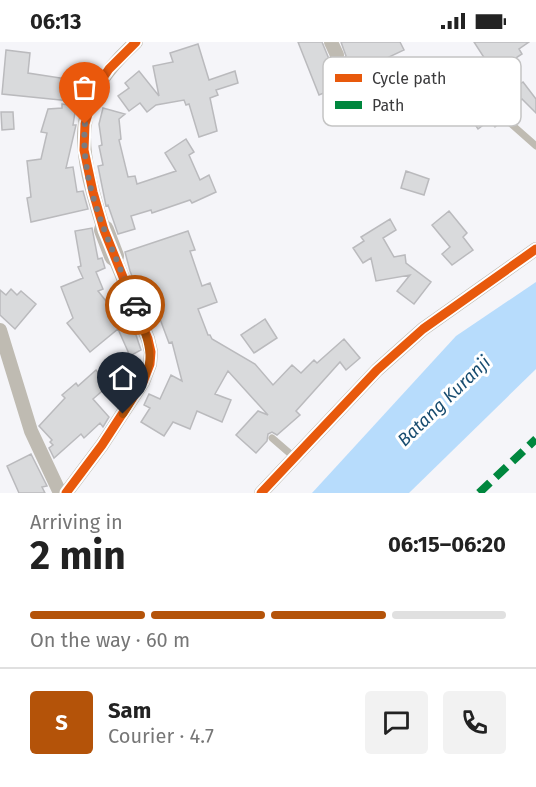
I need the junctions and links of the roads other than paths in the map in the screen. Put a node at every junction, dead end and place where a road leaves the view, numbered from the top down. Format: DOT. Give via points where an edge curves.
graph roads {
  1 [pos="136,42"];
  2 [pos="514,126"];
  3 [pos="536,146"];
  4 [pos="104,230"];
  5 [pos="536,249"];
  6 [pos="114,256"];
  7 [pos="0,330"];
  8 [pos="272,438"];
  9 [pos="294,457"];
  10 [pos="60,493"];
  11 [pos="66,493"];
  12 [pos="261,493"];
  1 -- 4 [label="street" via="101,78 85,124 87,171"];
  2 -- 3 [label="lane"];
  4 -- 6 [label="street"];
  5 -- 9 [label="street" via="423,329 377,370"];
  6 -- 11 [label="street" via="148,339 150,364 143,382 102,446"];
  7 -- 10 [label="street" via="31,432"];
  8 -- 9 [label="lane"];
  9 -- 12 [label="street"];
}
